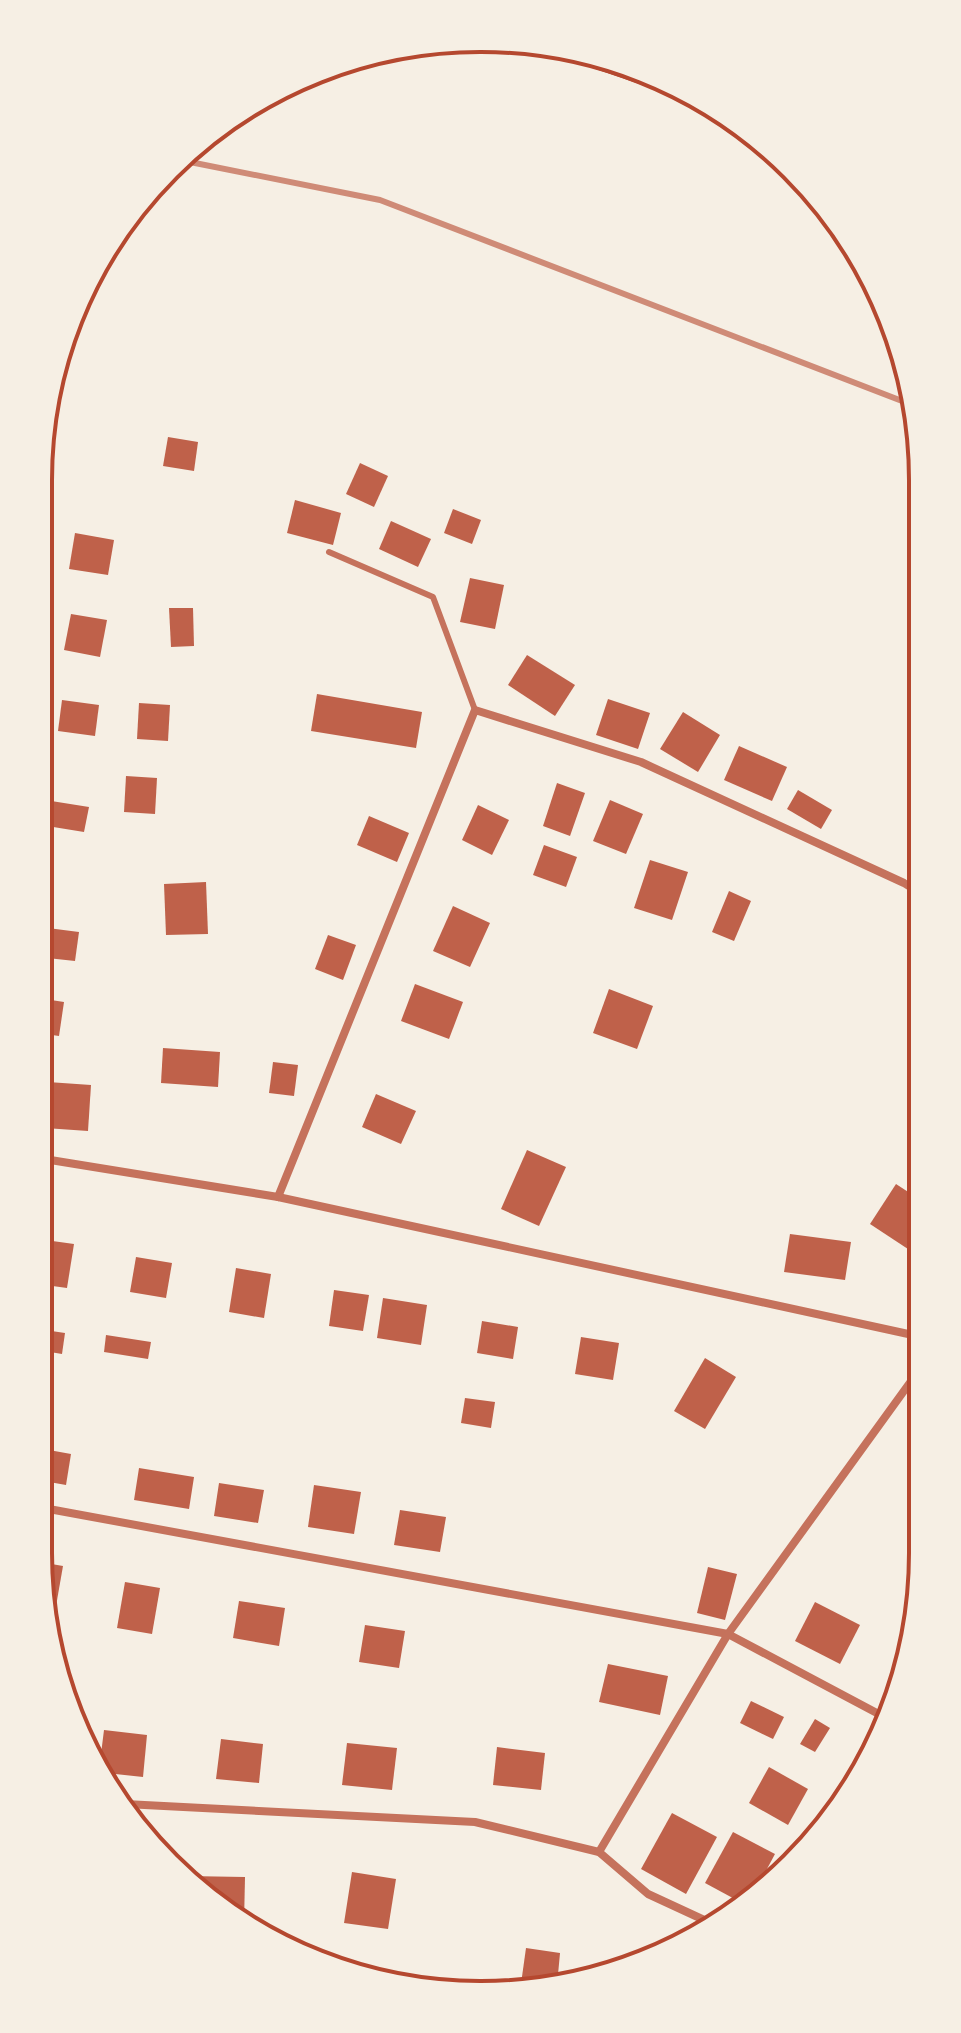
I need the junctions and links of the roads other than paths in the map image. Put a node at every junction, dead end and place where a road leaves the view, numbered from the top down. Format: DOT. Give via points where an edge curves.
graph roads {
  1 [pos="329,552"];
  2 [pos="475,710"];
  3 [pos="909,886"];
  4 [pos="52,1160"];
  5 [pos="278,1197"];
  6 [pos="909,1334"];
  7 [pos="909,1384"];
  8 [pos="52,1510"];
  9 [pos="728,1634"];
  10 [pos="877,1713"];
  11 [pos="134,1804"];
  12 [pos="599,1852"];
  13 [pos="703,1919"];
  1 -- 2 [label="lane" via="433,597"];
  2 -- 3 [label="street" via="641,762"];
  2 -- 5 [label="street"];
  4 -- 5 [label="street"];
  5 -- 6 [label="street"];
  7 -- 9 [label="street"];
  8 -- 9 [label="street"];
  9 -- 10 [label="street"];
  9 -- 12 [label="street"];
  11 -- 12 [label="street" via="475,1822"];
  12 -- 13 [label="street" via="648,1894"];
}
